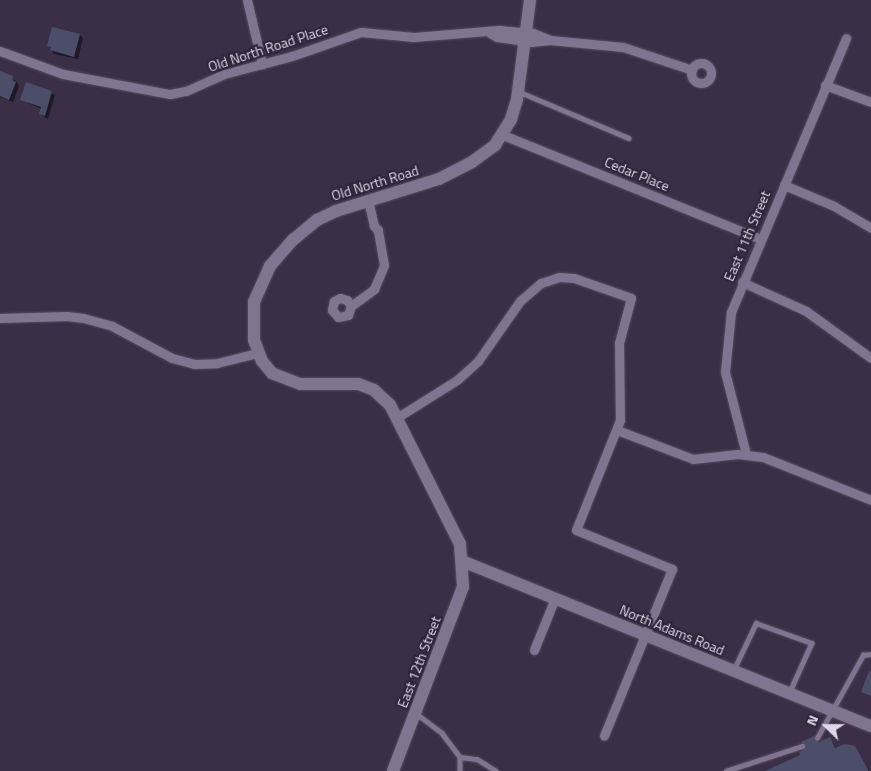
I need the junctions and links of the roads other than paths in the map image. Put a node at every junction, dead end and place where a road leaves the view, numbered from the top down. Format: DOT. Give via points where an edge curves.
graph roads {
  1 [pos="247,0"];
  2 [pos="530,0"];
  3 [pos="526,37"];
  4 [pos="846,38"];
  5 [pos="0,51"];
  6 [pos="262,64"];
  7 [pos="692,70"];
  8 [pos="825,85"];
  9 [pos="518,91"];
  10 [pos="871,102"];
  11 [pos="503,135"];
  12 [pos="629,138"];
  13 [pos="784,185"];
  14 [pos="368,201"];
  15 [pos="871,228"];
  16 [pos="760,240"];
  17 [pos="742,282"];
  18 [pos="351,306"];
  19 [pos="0,318"];
  20 [pos="258,353"];
  21 [pos="871,358"];
  22 [pos="398,417"];
  23 [pos="617,430"];
  24 [pos="746,454"];
  25 [pos="871,500"];
  26 [pos="462,561"];
  27 [pos="555,598"];
  28 [pos="645,635"];
  29 [pos="534,650"];
  30 [pos="871,654"];
  31 [pos="734,671"];
  32 [pos="789,693"];
  33 [pos="833,711"];
  34 [pos="415,714"];
  35 [pos="871,726"];
  36 [pos="604,736"];
  37 [pos="818,738"];
  38 [pos="802,746"];
  39 [pos="460,757"];
  40 [pos="393,771"];
  41 [pos="460,771"];
  42 [pos="496,771"];
  43 [pos="726,771"];
  1 -- 6 [label="street"];
  2 -- 3 [label="street, Old North Road"];
  3 -- 6 [label="street, Old North Road Place" via="496,37 490,33 414,37 361,32"];
  3 -- 7 [label="street, Old North Road Place" via="629,48"];
  3 -- 9 [label="street, Old North Road"];
  4 -- 8 [label="street, East 11th Street"];
  5 -- 6 [label="street, Old North Road Place" via="63,74 162,94 186,91 224,74"];
  8 -- 10 [label="street"];
  8 -- 13 [label="street, East 11th Street"];
  9 -- 11 [label="street, Old North Road"];
  9 -- 12 [label="lane"];
  11 -- 14 [label="street, Old North Road" via="483,155 458,170"];
  11 -- 16 [label="street, Cedar Place"];
  13 -- 15 [label="street" via="834,206"];
  13 -- 16 [label="street, East 11th Street"];
  14 -- 18 [label="street" via="384,257 382,275 374,289"];
  14 -- 20 [label="street, Old North Road" via="336,211 310,225 270,266 254,302 252,324"];
  16 -- 17 [label="street, East 11th Street"];
  17 -- 21 [label="street" via="806,311"];
  17 -- 24 [label="street, East 11th Street" via="729,320 725,364 726,382"];
  19 -- 20 [label="street" via="83,318 112,326 172,358 194,364 217,363"];
  20 -- 22 [label="street, Old North Road" via="272,373 290,382 348,382 366,386 381,395"];
  22 -- 23 [label="street" via="457,380 478,361 514,308 532,289 551,279 566,277 631,298 619,343 622,410"];
  22 -- 26 [label="street, Old North Road" via="460,544"];
  23 -- 24 [label="street" via="693,459"];
  23 -- 28 [label="street" via="576,530 672,569"];
  24 -- 25 [label="street" via="774,461"];
  26 -- 27 [label="street, North Adams Road"];
  26 -- 34 [label="street, East 12th Street" via="463,587"];
  27 -- 28 [label="street, North Adams Road"];
  27 -- 29 [label="street"];
  28 -- 31 [label="street, North Adams Road"];
  28 -- 36 [label="street"];
  30 -- 33 [label="lane" via="862,655"];
  31 -- 32 [label="street, North Adams Road"];
  31 -- 32 [label="lane" via="756,623 812,643"];
  32 -- 33 [label="street, North Adams Road"];
  33 -- 35 [label="street, North Adams Road"];
  33 -- 37 [label="lane"];
  34 -- 39 [label="lane" via="442,733"];
  34 -- 40 [label="street, East 12th Street"];
  38 -- 43 [label="lane"];
  39 -- 41 [label="lane"];
  39 -- 42 [label="lane" via="478,759"];
}
